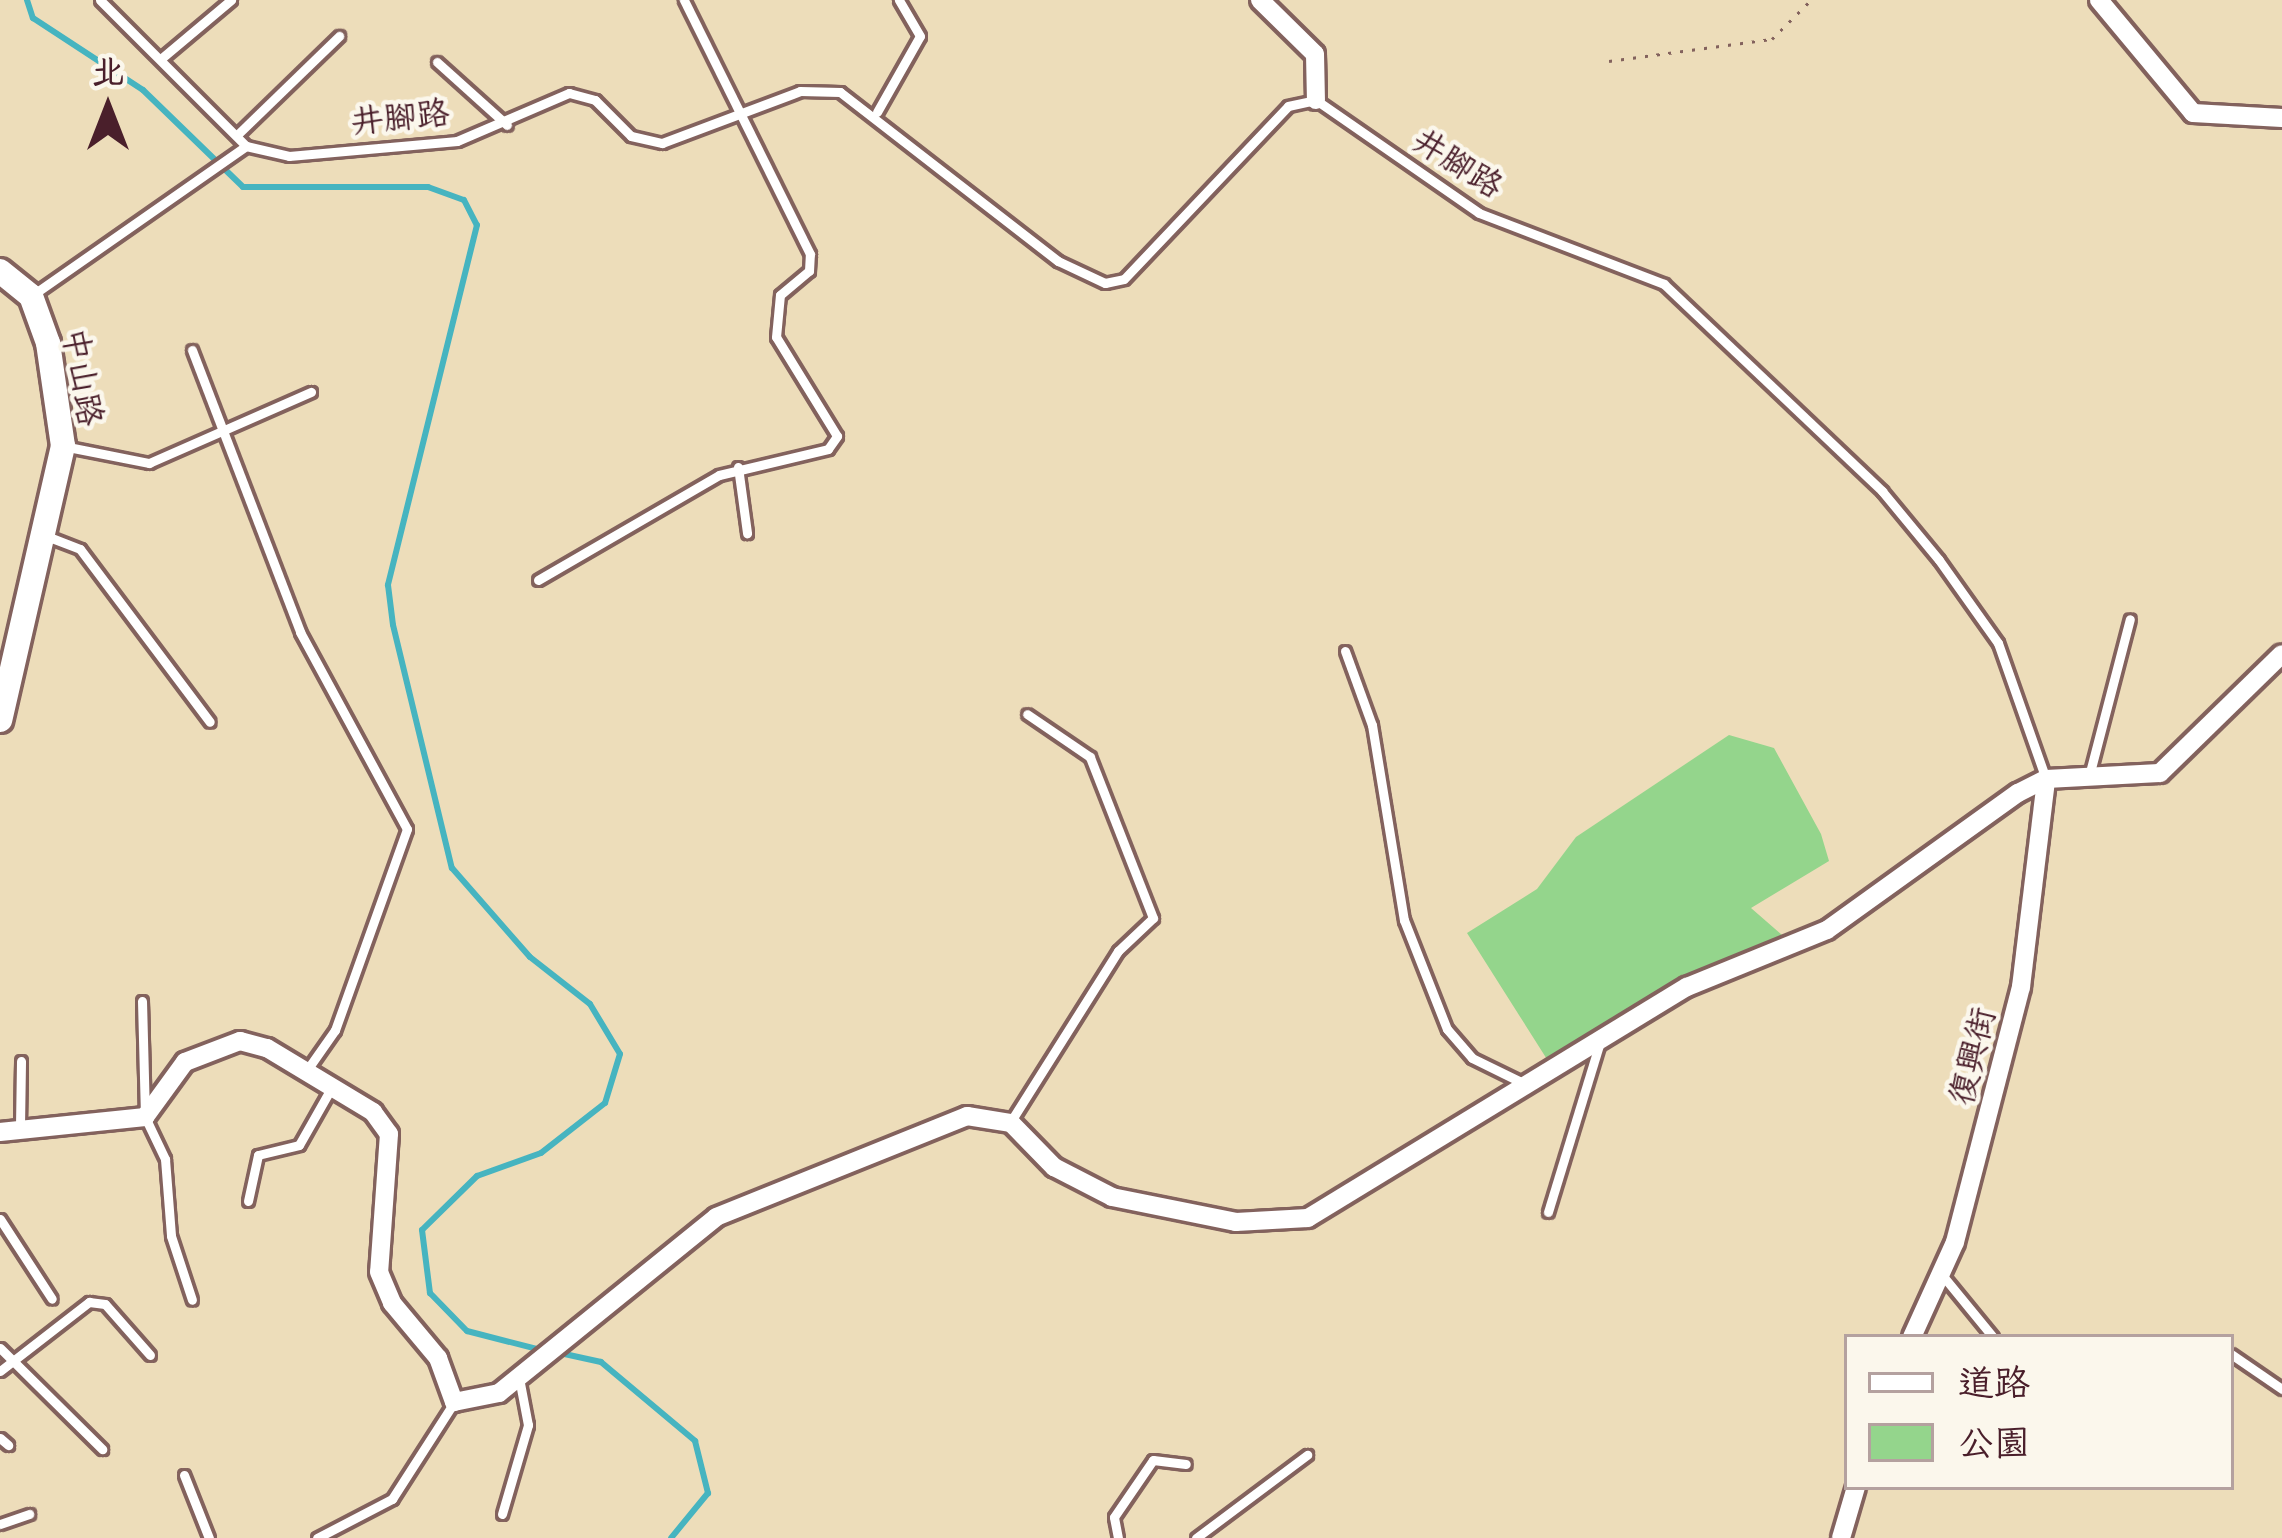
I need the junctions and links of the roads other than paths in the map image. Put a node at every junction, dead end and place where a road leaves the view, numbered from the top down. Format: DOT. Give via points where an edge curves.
graph roads {
  1 [pos="100,0"];
  2 [pos="231,0"];
  3 [pos="684,0"];
  4 [pos="899,0"];
  5 [pos="1261,0"];
  6 [pos="2099,0"];
  7 [pos="339,36"];
  8 [pos="163,57"];
  9 [pos="437,62"];
  10 [pos="1316,100"];
  11 [pos="877,112"];
  12 [pos="736,118"];
  13 [pos="2282,118"];
  14 [pos="507,125"];
  15 [pos="238,134"];
  16 [pos="246,146"];
  17 [pos="0,271"];
  18 [pos="31,296"];
  19 [pos="192,350"];
  20 [pos="311,392"];
  21 [pos="227,426"];
  22 [pos="63,446"];
  23 [pos="738,467"];
  24 [pos="747,532"];
  25 [pos="49,537"];
  26 [pos="538,580"];
  27 [pos="2130,619"];
  28 [pos="1345,652"];
  29 [pos="2282,654"];
  30 [pos="1027,715"];
  31 [pos="0,719"];
  32 [pos="210,722"];
  33 [pos="2089,776"];
  34 [pos="2046,779"];
  35 [pos="142,1000"];
  36 [pos="1600,1037"];
  37 [pos="21,1061"];
  38 [pos="307,1070"];
  39 [pos="1519,1081"];
  40 [pos="333,1085"];
  41 [pos="145,1117"];
  42 [pos="1011,1123"];
  43 [pos="20,1126"];
  44 [pos="0,1132"];
  45 [pos="248,1201"];
  46 [pos="1548,1212"];
  47 [pos="0,1219"];
  48 [pos="1943,1276"];
  49 [pos="52,1299"];
  50 [pos="192,1300"];
  51 [pos="1914,1334"];
  52 [pos="1991,1334"];
  53 [pos="0,1348"];
  54 [pos="150,1355"];
  55 [pos="2234,1356"];
  56 [pos="11,1362"];
  57 [pos="0,1371"];
  58 [pos="520,1383"];
  59 [pos="2282,1389"];
  60 [pos="454,1402"];
  61 [pos="102,1450"];
  62 [pos="1307,1455"];
  63 [pos="1186,1465"];
  64 [pos="184,1475"];
  65 [pos="1855,1490"];
  66 [pos="29,1514"];
  67 [pos="502,1514"];
  68 [pos="0,1524"];
  69 [pos="209,1538"];
  70 [pos="317,1538"];
  71 [pos="1118,1538"];
  72 [pos="1196,1538"];
  73 [pos="1841,1538"];
  1 -- 8 [label="lane"];
  2 -- 8 [label="lane"];
  3 -- 12 [label="lane"];
  4 -- 11 [label="lane" via="920,36"];
  5 -- 10 [label="street" via="1316,54"];
  6 -- 13 [label="street" via="2193,113"];
  7 -- 15 [label="lane"];
  8 -- 15 [label="lane"];
  9 -- 14 [label="lane"];
  10 -- 11 [label="lane, 井腳路" via="1288,106 1124,278 1105,283 1058,261"];
  10 -- 34 [label="lane, 井腳路" via="1479,213 1664,284 1882,491 1939,560 1998,643"];
  11 -- 12 [label="lane, 井腳路" via="824,88"];
  12 -- 14 [label="lane, 井腳路" via="650,142 568,93"];
  12 -- 23 [label="lane" via="810,254 809,271 780,295 776,338 837,436 828,449"];
  14 -- 16 [label="lane, 井腳路" via="457,141 289,156"];
  15 -- 16 [label="lane"];
  16 -- 18 [label="lane"];
  17 -- 18 [label="street, 中山路"];
  18 -- 22 [label="street, 中山路"];
  19 -- 21 [label="lane"];
  20 -- 21 [label="lane"];
  21 -- 22 [label="lane" via="149,463"];
  21 -- 38 [label="lane" via="301,632 407,829 335,1030"];
  22 -- 25 [label="street, 中山路"];
  23 -- 24 [label="lane"];
  23 -- 26 [label="lane"];
  25 -- 31 [label="street, 中山路"];
  25 -- 32 [label="lane" via="80,549"];
  27 -- 33 [label="lane"];
  28 -- 39 [label="lane" via="1372,725 1404,920 1447,1029 1472,1058"];
  29 -- 33 [label="street" via="2160,773"];
  30 -- 42 [label="lane" via="1090,757 1153,918 1118,951"];
  33 -- 34 [label="street"];
  34 -- 36 [label="street" via="1828,930"];
  34 -- 48 [label="street, 復興街" via="2020,987"];
  35 -- 41 [label="lane"];
  36 -- 39 [label="street"];
  36 -- 46 [label="lane"];
  37 -- 43 [label="lane"];
  38 -- 40 [label="street"];
  38 -- 41 [label="street" via="267,1048 210,1048 185,1062"];
  39 -- 42 [label="street" via="1308,1218 1236,1222 1112,1197 1054,1167"];
  40 -- 45 [label="lane" via="298,1145 258,1154"];
  40 -- 60 [label="street" via="389,1134 379,1272"];
  41 -- 43 [label="street"];
  41 -- 50 [label="lane" via="164,1159"];
  42 -- 58 [label="street" via="967,1116 716,1216"];
  43 -- 44 [label="street"];
  47 -- 49 [label="lane"];
  48 -- 51 [label="street, 復興街"];
  48 -- 52 [label="lane"];
  53 -- 56 [label="lane"];
  54 -- 56 [label="lane" via="105,1304 89,1302"];
  55 -- 59 [label="lane"];
  56 -- 57 [label="lane"];
  56 -- 61 [label="lane"];
  58 -- 60 [label="street"];
  58 -- 67 [label="lane" via="528,1425"];
  60 -- 70 [label="lane" via="392,1499"];
  62 -- 72 [label="lane"];
  63 -- 71 [label="lane" via="1153,1460 1114,1517"];
  64 -- 69 [label="lane"];
  65 -- 73 [label="street"];
  66 -- 68 [label="lane"];
}
